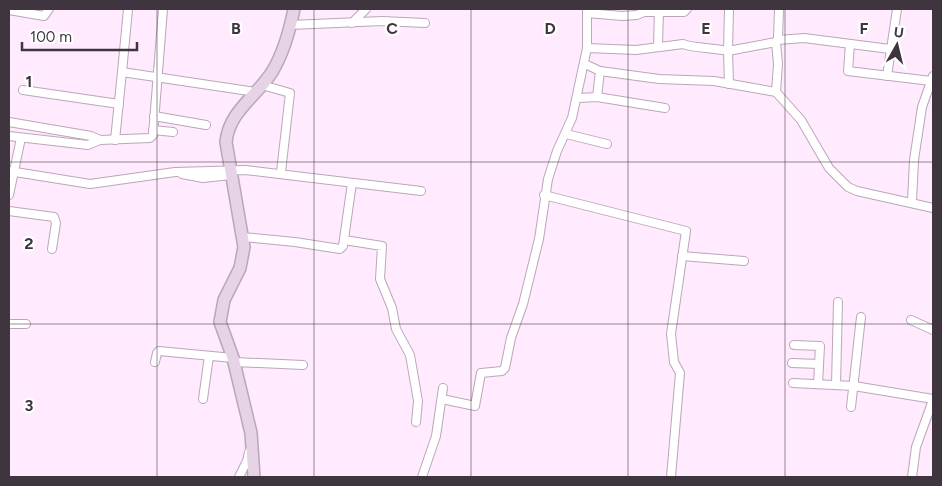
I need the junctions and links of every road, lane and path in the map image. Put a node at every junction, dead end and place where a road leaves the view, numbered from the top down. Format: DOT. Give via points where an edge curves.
graph roads {
  1 [pos="49,9"];
  2 [pos="128,9"];
  3 [pos="163,9"];
  4 [pos="294,9"];
  5 [pos="366,9"];
  6 [pos="687,9"];
  7 [pos="730,9"];
  8 [pos="779,9"];
  9 [pos="897,9"];
  10 [pos="9,10"];
  11 [pos="659,10"];
  12 [pos="587,11"];
  13 [pos="352,23"];
  14 [pos="425,23"];
  15 [pos="290,25"];
  16 [pos="777,41"];
  17 [pos="850,44"];
  18 [pos="658,46"];
  19 [pos="587,48"];
  20 [pos="890,49"];
  21 [pos="728,51"];
  22 [pos="585,64"];
  23 [pos="122,72"];
  24 [pos="600,72"];
  25 [pos="887,76"];
  26 [pos="156,77"];
  27 [pos="932,78"];
  28 [pos="729,84"];
  29 [pos="259,89"];
  30 [pos="23,90"];
  31 [pos="776,92"];
  32 [pos="597,97"];
  33 [pos="578,98"];
  34 [pos="119,104"];
  35 [pos="665,108"];
  36 [pos="154,116"];
  37 [pos="9,122"];
  38 [pos="206,125"];
  39 [pos="153,130"];
  40 [pos="173,132"];
  41 [pos="566,134"];
  42 [pos="9,136"];
  43 [pos="21,138"];
  44 [pos="100,140"];
  45 [pos="115,140"];
  46 [pos="607,144"];
  47 [pos="12,171"];
  48 [pos="281,172"];
  49 [pos="222,173"];
  50 [pos="352,183"];
  51 [pos="420,191"];
  52 [pos="544,194"];
  53 [pos="9,195"];
  54 [pos="912,201"];
  55 [pos="933,208"];
  56 [pos="9,211"];
  57 [pos="243,237"];
  58 [pos="344,240"];
  59 [pos="52,249"];
  60 [pos="682,256"];
  61 [pos="744,261"];
  62 [pos="838,302"];
  63 [pos="861,317"];
  64 [pos="911,320"];
  65 [pos="9,324"];
  66 [pos="26,324"];
  67 [pos="933,330"];
  68 [pos="794,345"];
  69 [pos="211,356"];
  70 [pos="230,359"];
  71 [pos="156,362"];
  72 [pos="792,363"];
  73 [pos="819,364"];
  74 [pos="303,365"];
  75 [pos="792,383"];
  76 [pos="818,384"];
  77 [pos="836,385"];
  78 [pos="854,386"];
  79 [pos="443,388"];
  80 [pos="204,399"];
  81 [pos="442,400"];
  82 [pos="933,400"];
  83 [pos="850,407"];
  84 [pos="416,422"];
  85 [pos="252,441"];
  86 [pos="240,477"];
  87 [pos="254,477"];
  88 [pos="422,477"];
  89 [pos="671,477"];
  90 [pos="912,477"];
  1 -- 10 [label="street" via="44,16"];
  2 -- 23 [label="street"];
  3 -- 26 [label="street"];
  4 -- 15 [label="street"];
  5 -- 13 [label="street"];
  6 -- 11 [label="street" via="684,12"];
  7 -- 21 [label="street"];
  8 -- 16 [label="street"];
  9 -- 20 [label="street"];
  11 -- 12 [label="street" via="622,16"];
  11 -- 18 [label="street"];
  12 -- 19 [label="street"];
  13 -- 14 [label="street"];
  13 -- 15 [label="street"];
  15 -- 29 [label="street" via="273,70"];
  16 -- 17 [label="street" via="804,38"];
  16 -- 21 [label="street"];
  16 -- 31 [label="street"];
  17 -- 20 [label="street"];
  17 -- 25 [label="street" via="848,71"];
  18 -- 19 [label="street" via="636,50"];
  18 -- 21 [label="street" via="683,44"];
  19 -- 22 [label="street"];
  20 -- 25 [label="street"];
  21 -- 28 [label="street"];
  22 -- 24 [label="street"];
  22 -- 33 [label="street"];
  23 -- 26 [label="street"];
  23 -- 34 [label="street"];
  24 -- 28 [label="street"];
  24 -- 32 [label="street"];
  25 -- 27 [label="street"];
  26 -- 29 [label="street"];
  26 -- 36 [label="street"];
  27 -- 54 [label="street" via="922,108"];
  28 -- 31 [label="street"];
  29 -- 48 [label="street" via="290,93"];
  29 -- 49 [label="street" via="229,126"];
  30 -- 34 [label="street"];
  31 -- 54 [label="street" via="801,120 829,168 848,187"];
  32 -- 33 [label="street"];
  32 -- 35 [label="street"];
  33 -- 41 [label="street"];
  34 -- 45 [label="street"];
  36 -- 38 [label="street"];
  36 -- 39 [label="street"];
  37 -- 44 [label="street"];
  39 -- 40 [label="street"];
  39 -- 45 [label="street" via="150,138"];
  41 -- 46 [label="street"];
  41 -- 52 [label="street" via="557,151"];
  42 -- 43 [label="street"];
  43 -- 44 [label="street" via="88,145"];
  43 -- 47 [label="street"];
  44 -- 45 [label="street"];
  47 -- 49 [label="street" via="90,184 175,172"];
  47 -- 53 [label="street"];
  48 -- 49 [label="street"];
  48 -- 50 [label="street"];
  49 -- 57 [label="street"];
  50 -- 51 [label="street"];
  50 -- 58 [label="street"];
  52 -- 60 [label="street" via="686,231"];
  52 -- 81 [label="street" via="539,239 505,368 481,373 475,406"];
  54 -- 55 [label="street"];
  56 -- 59 [label="street" via="54,217"];
  57 -- 58 [label="street" via="340,249"];
  57 -- 70 [label="street" via="240,268 224,300 220,322"];
  58 -- 84 [label="street" via="382,246 380,279 392,308 396,329 410,355 418,401"];
  60 -- 61 [label="street"];
  60 -- 89 [label="street" via="671,334 674,362 680,373"];
  62 -- 77 [label="street"];
  63 -- 78 [label="street"];
  64 -- 67 [label="street"];
  65 -- 66 [label="street"];
  68 -- 73 [label="street" via="820,346"];
  69 -- 70 [label="street"];
  69 -- 71 [label="street" via="159,352"];
  69 -- 80 [label="street"];
  70 -- 74 [label="street"];
  70 -- 85 [label="street"];
  72 -- 73 [label="street"];
  73 -- 76 [label="street"];
  75 -- 76 [label="street"];
  76 -- 77 [label="street"];
  77 -- 78 [label="street"];
  78 -- 82 [label="street"];
  78 -- 83 [label="street"];
  79 -- 81 [label="street"];
  81 -- 88 [label="street" via="436,436"];
  82 -- 90 [label="street" via="927,424 916,447"];
  85 -- 86 [label="street"];
  85 -- 87 [label="street"];
}
